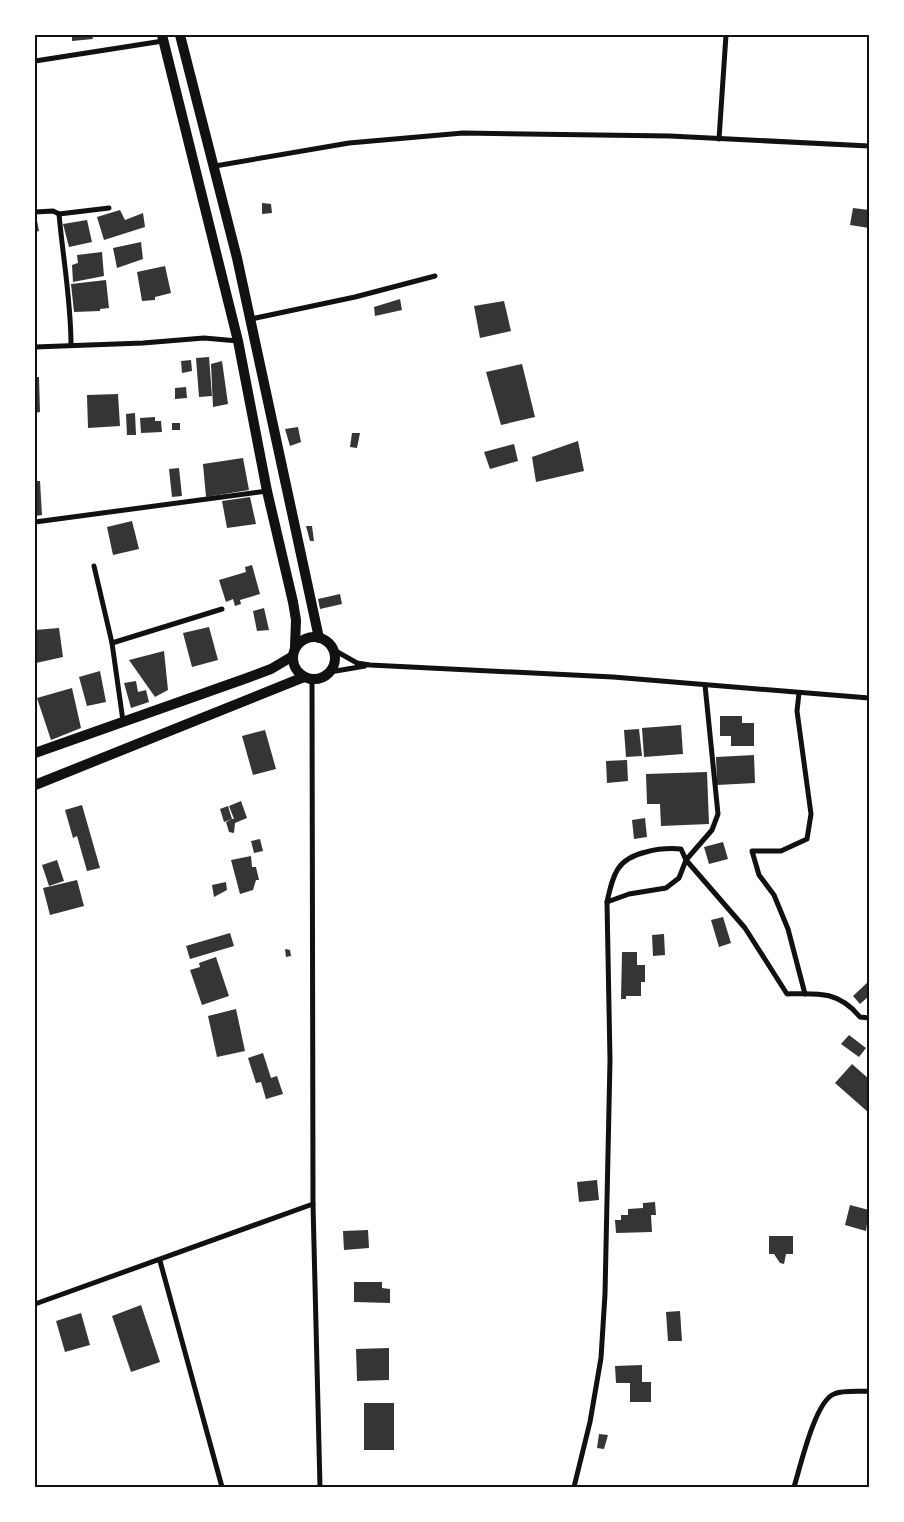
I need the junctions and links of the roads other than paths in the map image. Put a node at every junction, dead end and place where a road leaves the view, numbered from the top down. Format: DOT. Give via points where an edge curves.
graph roads {
  1 [pos="180,35"];
  2 [pos="726,35"];
  3 [pos="163,38"];
  4 [pos="35,61"];
  5 [pos="198,105"];
  6 [pos="181,107"];
  7 [pos="719,139"];
  8 [pos="869,146"];
  9 [pos="215,166"];
  10 [pos="109,208"];
  11 [pos="35,212"];
  12 [pos="59,214"];
  13 [pos="435,276"];
  14 [pos="252,319"];
  15 [pos="238,341"];
  16 [pos="71,345"];
  17 [pos="35,347"];
  18 [pos="267,491"];
  19 [pos="35,522"];
  20 [pos="94,566"];
  21 [pos="222,609"];
  22 [pos="319,638"];
  23 [pos="112,643"];
  24 [pos="334,650"];
  25 [pos="294,652"];
  26 [pos="370,665"];
  27 [pos="330,672"];
  28 [pos="308,679"];
  29 [pos="705,685"];
  30 [pos="799,692"];
  31 [pos="869,698"];
  32 [pos="123,721"];
  33 [pos="36,752"];
  34 [pos="35,785"];
  35 [pos="686,860"];
  36 [pos="607,902"];
  37 [pos="805,994"];
  38 [pos="869,1018"];
  39 [pos="313,1204"];
  40 [pos="160,1261"];
  41 [pos="35,1304"];
  42 [pos="869,1391"];
  43 [pos="222,1487"];
  44 [pos="320,1487"];
  45 [pos="574,1487"];
  46 [pos="794,1487"];
  1 -- 5 [label="main road"];
  2 -- 7 [label="street"];
  3 -- 4 [label="street"];
  3 -- 6 [label="main road"];
  5 -- 6 [label="main road"];
  5 -- 9 [label="main road"];
  6 -- 15 [label="main road"];
  7 -- 8 [label="street"];
  7 -- 9 [label="street" via="463,133 349,143"];
  9 -- 14 [label="main road"];
  10 -- 12 [label="street"];
  11 -- 12 [label="street"];
  12 -- 16 [label="street" via="70,300"];
  13 -- 14 [label="street"];
  14 -- 22 [label="main road"];
  15 -- 16 [label="street" via="204,338"];
  15 -- 18 [label="main road"];
  16 -- 17 [label="street"];
  18 -- 19 [label="street"];
  18 -- 25 [label="main road" via="293,602 296,620"];
  20 -- 23 [label="street"];
  21 -- 23 [label="street"];
  22 -- 24 [label="main road" via="326,640"];
  22 -- 25 [label="main road" via="302,640"];
  23 -- 32 [label="street"];
  24 -- 26 [label="street" via="357,664"];
  24 -- 27 [label="main road" via="335,662"];
  25 -- 28 [label="main road" via="296,670"];
  25 -- 32 [label="main road" via="271,669"];
  26 -- 27 [label="street"];
  26 -- 29 [label="street"];
  27 -- 28 [label="main road" via="320,679"];
  28 -- 34 [label="main road"];
  28 -- 39 [label="street"];
  29 -- 30 [label="street"];
  29 -- 35 [label="street" via="718,814 712,830"];
  30 -- 31 [label="street"];
  30 -- 37 [label="street" via="797,710 811,814 807,839 781,852 752,851 759,874 774,894 788,929"];
  32 -- 33 [label="main road"];
  35 -- 36 [label="street" via="680,878 666,888 628,894"];
  35 -- 36 [label="street" via="681,849 633,854 623,861 612,878"];
  35 -- 37 [label="street" via="745,928 787,994"];
  36 -- 45 [label="street" via="610,1060 605,1294 601,1358"];
  37 -- 38 [label="street" via="834,996 851,1005 860,1017"];
  39 -- 40 [label="street"];
  39 -- 44 [label="street"];
  40 -- 41 [label="street"];
  40 -- 43 [label="street"];
  42 -- 46 [label="street" via="834,1394 826,1400"];
}
